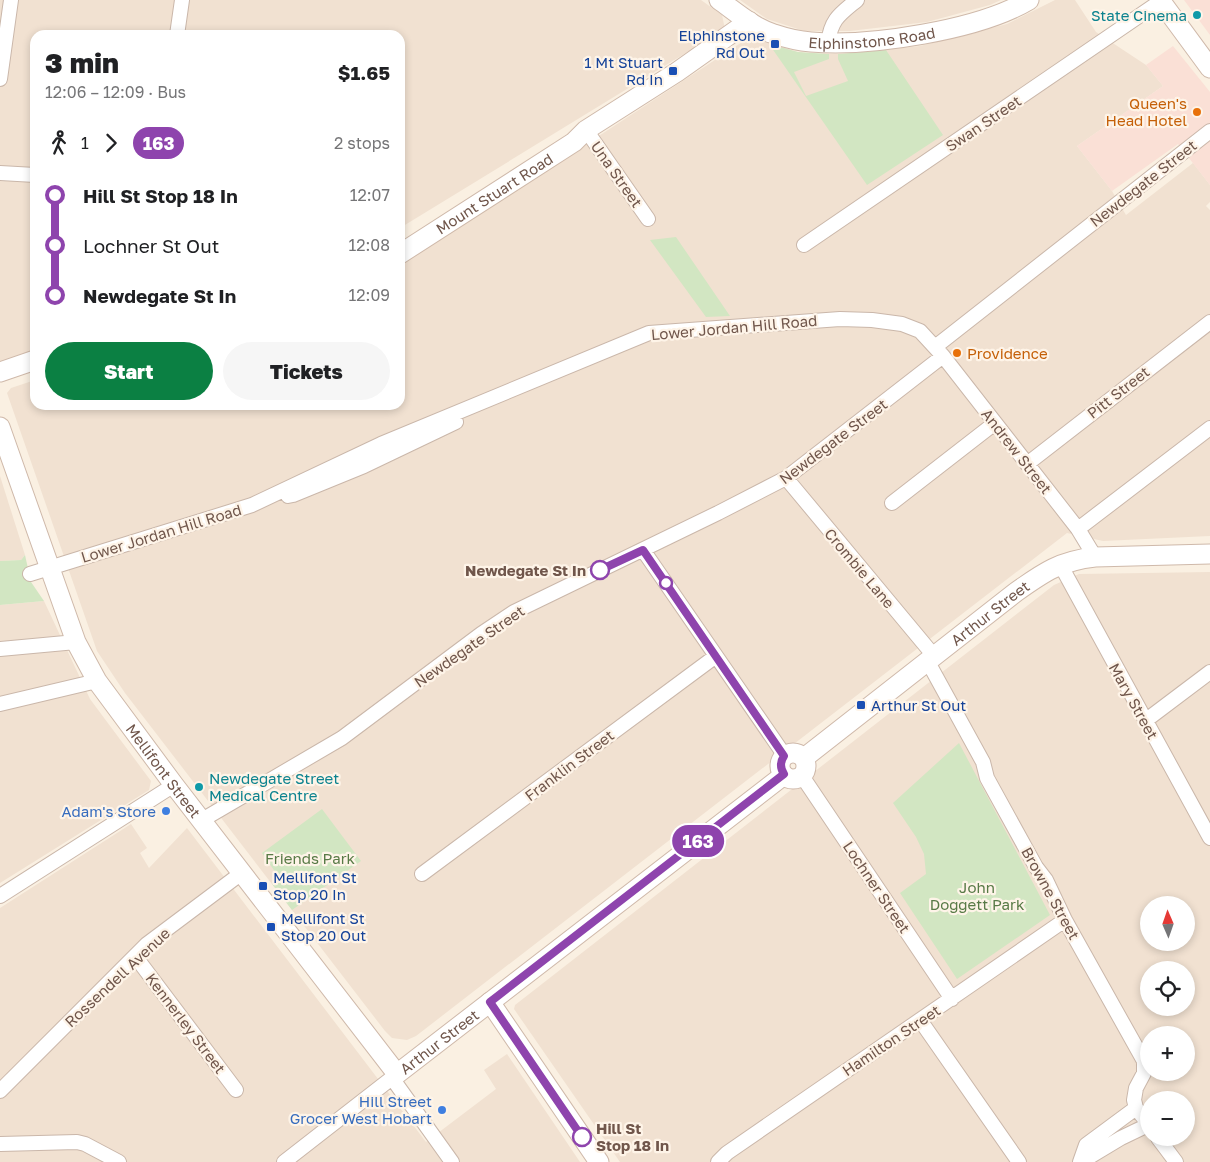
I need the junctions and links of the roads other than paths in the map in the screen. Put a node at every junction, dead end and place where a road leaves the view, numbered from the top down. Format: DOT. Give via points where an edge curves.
graph roads {
  1 [pos="11,0"];
  2 [pos="182,0"];
  3 [pos="719,0"];
  4 [pos="857,0"];
  5 [pos="1029,0"];
  6 [pos="1160,1"];
  7 [pos="750,21"];
  8 [pos="179,30"];
  9 [pos="828,43"];
  10 [pos="1210,68"];
  11 [pos="0,79"];
  12 [pos="586,130"];
  13 [pos="1210,131"];
  14 [pos="0,173"];
  15 [pos="30,175"];
  16 [pos="648,219"];
  17 [pos="405,236"];
  18 [pos="804,245"];
  19 [pos="405,251"];
  20 [pos="1210,322"];
  21 [pos="939,352"];
  22 [pos="30,362"];
  23 [pos="0,372"];
  24 [pos="30,375"];
  25 [pos="0,384"];
  26 [pos="995,423"];
  27 [pos="0,428"];
  28 [pos="1210,428"];
  29 [pos="1027,464"];
  30 [pos="786,478"];
  31 [pos="892,503"];
  32 [pos="1078,529"];
  33 [pos="643,550"];
  34 [pos="1210,554"];
  35 [pos="1095,557"];
  36 [pos="1060,564"];
  37 [pos="51,568"];
  38 [pos="30,574"];
  39 [pos="76,642"];
  40 [pos="0,649"];
  41 [pos="716,656"];
  42 [pos="932,660"];
  43 [pos="1210,672"];
  44 [pos="98,681"];
  45 [pos="0,704"];
  46 [pos="1145,721"];
  47 [pos="794,766"];
  48 [pos="174,785"];
  49 [pos="202,820"];
  50 [pos="1210,838"];
  51 [pos="242,872"];
  52 [pos="422,874"];
  53 [pos="0,896"];
  54 [pos="1066,920"];
  55 [pos="135,956"];
  56 [pos="952,999"];
  57 [pos="490,1002"];
  58 [pos="920,1020"];
  59 [pos="395,1076"];
  60 [pos="236,1090"];
  61 [pos="0,1091"];
  62 [pos="1136,1108"];
  63 [pos="1140,1113"];
  64 [pos="1140,1129"];
  65 [pos="0,1144"];
  66 [pos="1164,1146"];
  67 [pos="118,1162"];
  68 [pos="284,1162"];
  69 [pos="452,1162"];
  70 [pos="599,1162"];
  71 [pos="718,1162"];
  72 [pos="1019,1162"];
  73 [pos="1081,1162"];
  74 [pos="1176,1162"];
  1 -- 11 [label="street"];
  2 -- 8 [label="street"];
  3 -- 7 [label="street, Elphinstone Road"];
  4 -- 9 [label="street" via="836,17"];
  5 -- 9 [label="street, Elphinstone Road" via="999,14 947,28 888,38"];
  6 -- 10 [label="street"];
  6 -- 18 [label="street, Swan Street"];
  7 -- 9 [label="street, Elphinstone Road" via="771,34"];
  7 -- 12 [label="street, Mount Stuart Road" via="678,72"];
  12 -- 16 [label="street, Una Street"];
  12 -- 17 [label="street, Mount Stuart Road" via="567,133"];
  12 -- 19 [label="street, Mount Stuart Road" via="574,142"];
  13 -- 21 [label="street, Newdegate Street"];
  14 -- 15 [label="street"];
  20 -- 29 [label="street, Pitt Street"];
  21 -- 26 [label="street, Andrew Street"];
  21 -- 30 [label="street, Newdegate Street"];
  21 -- 37 [label="street, Lower Jordan Hill Road" via="920,331 902,324 872,320 840,319 649,333 381,444 252,505"];
  22 -- 23 [label="street"];
  24 -- 25 [label="street"];
  26 -- 29 [label="street, Andrew Street"];
  26 -- 31 [label="street"];
  27 -- 37 [label="street, Mellifont Street"];
  28 -- 32 [label="street"];
  29 -- 32 [label="street, Andrew Street"];
  30 -- 33 [label="street, Newdegate Street"];
  30 -- 42 [label="street, Crombie Lane"];
  32 -- 35 [label="street, Andrew Street"];
  33 -- 41 [label="street, Lochner Street"];
  33 -- 49 [label="street, Newdegate Street" via="514,612 342,738"];
  34 -- 35 [label="street, Arthur Street"];
  35 -- 36 [label="street, Arthur Street"];
  36 -- 42 [label="street, Arthur Street" via="1024,587"];
  36 -- 46 [label="street, Mary Street"];
  37 -- 38 [label="street, Lower Jordan Hill Road"];
  37 -- 39 [label="street, Mellifont Street"];
  39 -- 40 [label="street"];
  39 -- 44 [label="street, Mellifont Street"];
  41 -- 47 [label="street, Lochner Street"];
  41 -- 52 [label="street, Franklin Street"];
  42 -- 47 [label="street, Arthur Street"];
  42 -- 54 [label="street, Browne Street" via="983,762 987,778"];
  43 -- 46 [label="street"];
  44 -- 45 [label="street"];
  44 -- 48 [label="street, Mellifont Street"];
  46 -- 50 [label="street, Mary Street"];
  47 -- 56 [label="street, Lochner Street"];
  47 -- 57 [label="street, Arthur Street"];
  48 -- 49 [label="street, Mellifont Street"];
  48 -- 53 [label="street"];
  49 -- 51 [label="street, Mellifont Street"];
  51 -- 55 [label="street, Rossendell Avenue"];
  51 -- 59 [label="street, Mellifont Street"];
  54 -- 56 [label="street, Hamilton Street"];
  54 -- 62 [label="street, Browne Street" via="1144,1061 1144,1073 1136,1088"];
  55 -- 60 [label="street, Kennerley Street"];
  55 -- 61 [label="street, Rossendell Avenue"];
  56 -- 58 [label="street, Hamilton Street"];
  57 -- 59 [label="street, Arthur Street"];
  57 -- 70 [label="street"];
  58 -- 71 [label="street, Hamilton Street"];
  58 -- 72 [label="street"];
  59 -- 68 [label="street, Arthur Street"];
  59 -- 69 [label="street"];
  62 -- 63 [label="street"];
  62 -- 73 [label="street" via="1086,1145"];
  64 -- 73 [label="street"];
  65 -- 67 [label="street" via="77,1142"];
  66 -- 74 [label="street"];
}
